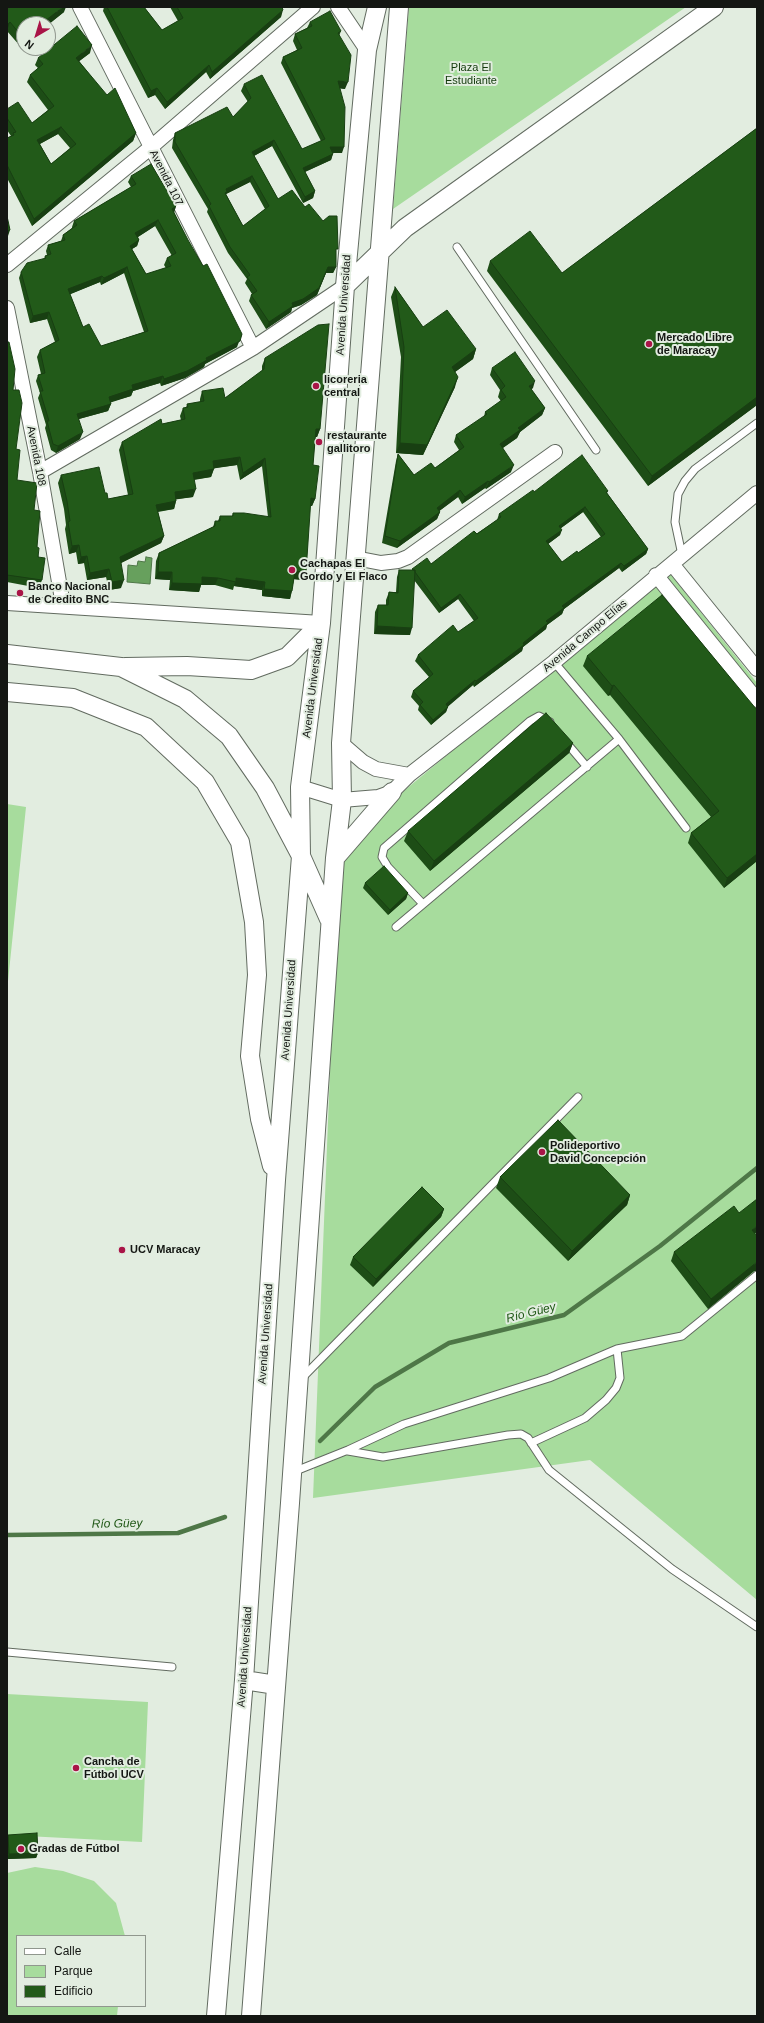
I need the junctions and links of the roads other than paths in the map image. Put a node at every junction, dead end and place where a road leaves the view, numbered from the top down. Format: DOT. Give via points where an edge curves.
graph roads {
  1 [pos="80,7"];
  2 [pos="313,7"];
  3 [pos="338,7"];
  4 [pos="377,7"];
  5 [pos="399,7"];
  6 [pos="714,7"];
  7 [pos="367,50"];
  8 [pos="150,148"];
  9 [pos="457,247"];
  10 [pos="380,251"];
  11 [pos="7,265"];
  12 [pos="345,286"];
  13 [pos="7,308"];
  14 [pos="253,348"];
  15 [pos="757,423"];
  16 [pos="596,450"];
  17 [pos="555,452"];
  18 [pos="40,472"];
  19 [pos="757,492"];
  20 [pos="355,558"];
  21 [pos="677,559"];
  22 [pos="656,576"];
  23 [pos="7,602"];
  24 [pos="64,605"];
  25 [pos="321,623"];
  26 [pos="7,654"];
  27 [pos="554,662"];
  28 [pos="121,667"];
  29 [pos="757,669"];
  30 [pos="7,692"];
  31 [pos="757,700"];
  32 [pos="619,739"];
  33 [pos="341,743"];
  34 [pos="586,767"];
  35 [pos="409,775"];
  36 [pos="300,788"];
  37 [pos="392,792"];
  38 [pos="342,800"];
  39 [pos="686,828"];
  40 [pos="301,856"];
  41 [pos="335,858"];
  42 [pos="423,904"];
  43 [pos="330,922"];
  44 [pos="396,927"];
  45 [pos="578,1097"];
  46 [pos="276,1180"];
  47 [pos="757,1276"];
  48 [pos="617,1350"];
  49 [pos="298,1382"];
  50 [pos="531,1443"];
  51 [pos="348,1450"];
  52 [pos="291,1473"];
  53 [pos="757,1627"];
  54 [pos="7,1652"];
  55 [pos="172,1667"];
  56 [pos="244,1680"];
  57 [pos="276,1685"];
  58 [pos="216,2016"];
  59 [pos="251,2016"];
  1 -- 8 [label="street, Avenida 107"];
  2 -- 8 [label="street"];
  3 -- 7 [label="street"];
  4 -- 7 [label="street, Avenida Universidad"];
  5 -- 10 [label="street"];
  6 -- 10 [label="street" via="405,228"];
  7 -- 12 [label="street, Avenida Universidad"];
  8 -- 11 [label="street"];
  8 -- 14 [label="street, Avenida 107"];
  9 -- 16 [label="lane"];
  10 -- 12 [label="street"];
  10 -- 20 [label="street"];
  12 -- 14 [label="street"];
  12 -- 25 [label="street, Avenida Universidad"];
  13 -- 18 [label="street, Avenida 108"];
  14 -- 18 [label="street"];
  15 -- 21 [label="lane" via="684,481 678,494 675,522"];
  17 -- 20 [label="street" via="408,557 381,563"];
  18 -- 24 [label="street, Avenida 108"];
  19 -- 21 [label="street, Avenida Campo Elías"];
  20 -- 33 [label="street"];
  21 -- 22 [label="street, Avenida Campo Elías"];
  21 -- 29 [label="street"];
  22 -- 27 [label="street, Avenida Campo Elías"];
  22 -- 31 [label="street"];
  23 -- 24 [label="street"];
  24 -- 25 [label="street"];
  25 -- 28 [label="street" via="287,657 251,670 187,666"];
  25 -- 36 [label="street, Avenida Universidad"];
  26 -- 28 [label="street"];
  27 -- 32 [label="lane"];
  27 -- 35 [label="street, Avenida Campo Elías"];
  28 -- 40 [label="street" via="185,699 229,736 265,788"];
  30 -- 46 [label="street" via="73,698 146,727 205,782 240,842 254,922 257,975 250,1056 260,1119"];
  32 -- 34 [label="lane"];
  32 -- 39 [label="lane"];
  33 -- 35 [label="street" via="363,762 376,769"];
  33 -- 38 [label="street"];
  34 -- 42 [label="lane"];
  34 -- 42 [label="lane" via="549,721 539,716 530,721 384,848 382,857 388,867"];
  35 -- 37 [label="street, Avenida Campo Elías"];
  36 -- 38 [label="street"];
  36 -- 40 [label="street, Avenida Universidad"];
  37 -- 38 [label="street" via="378,797"];
  37 -- 41 [label="street"];
  38 -- 41 [label="street"];
  40 -- 43 [label="street"];
  40 -- 46 [label="street, Avenida Universidad"];
  41 -- 43 [label="street"];
  42 -- 44 [label="lane"];
  43 -- 49 [label="street"];
  45 -- 49 [label="lane"];
  46 -- 56 [label="street, Avenida Universidad"];
  47 -- 48 [label="lane" via="682,1336"];
  48 -- 50 [label="lane" via="620,1378 606,1400 585,1418"];
  48 -- 51 [label="lane" via="549,1378 404,1424"];
  49 -- 52 [label="street"];
  50 -- 51 [label="lane" via="525,1436 516,1434 383,1457"];
  50 -- 53 [label="lane" via="549,1470 672,1569"];
  51 -- 52 [label="lane"];
  52 -- 57 [label="street"];
  54 -- 55 [label="lane"];
  56 -- 57 [label="street"];
  56 -- 58 [label="street, Avenida Universidad"];
  57 -- 59 [label="street"];
}
